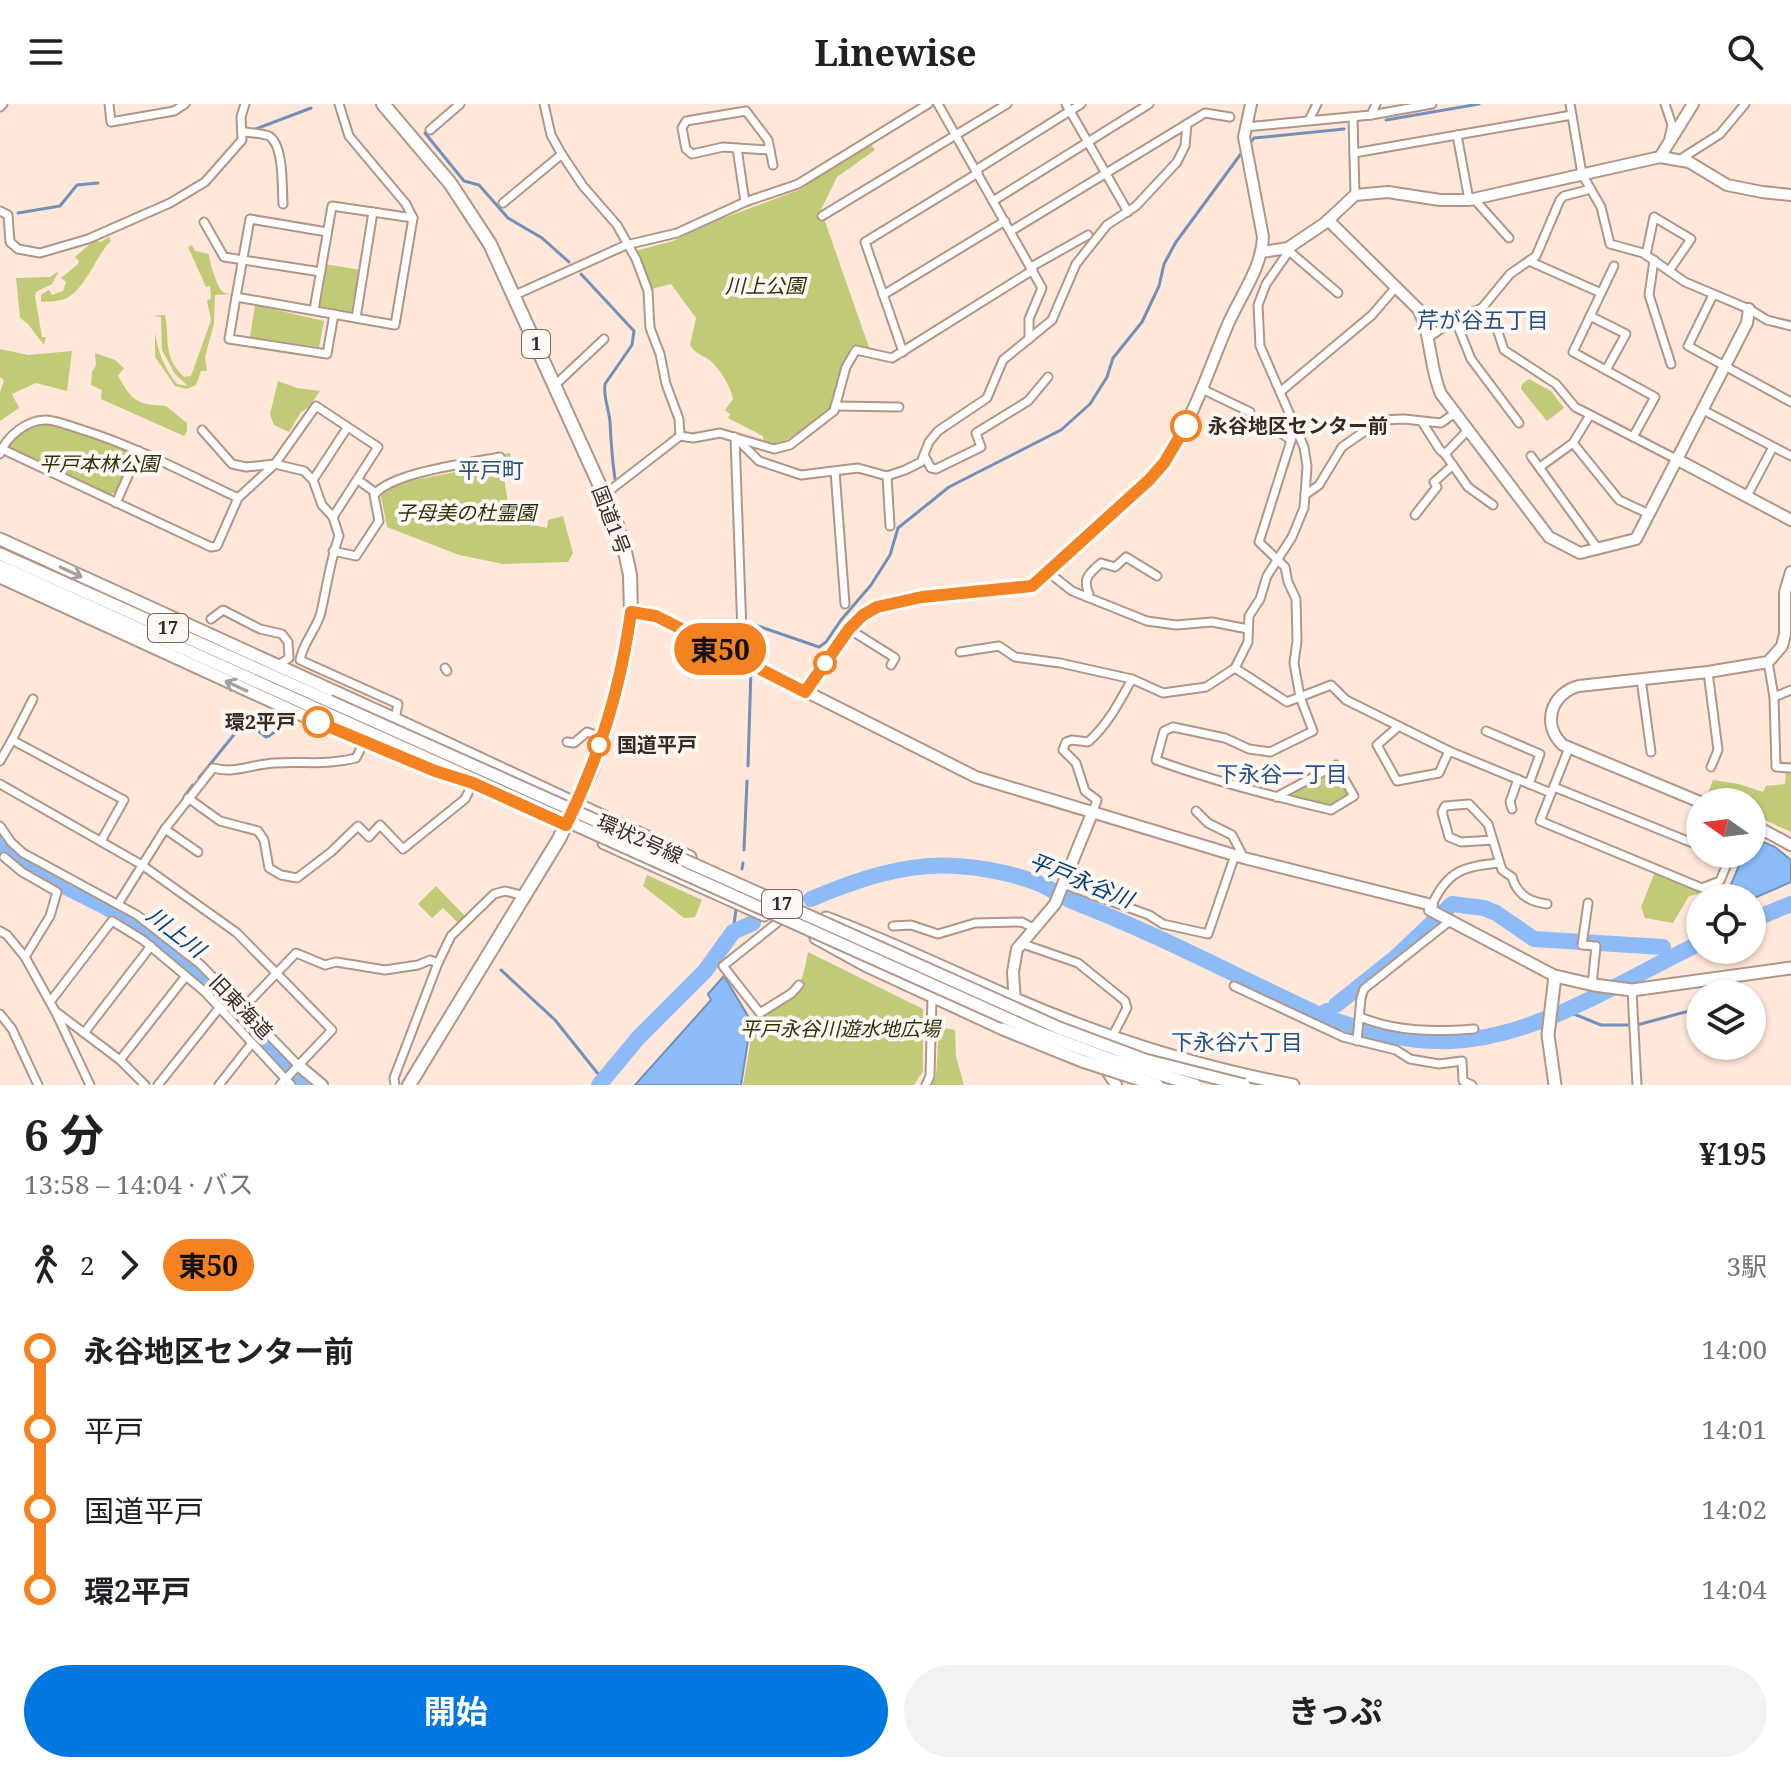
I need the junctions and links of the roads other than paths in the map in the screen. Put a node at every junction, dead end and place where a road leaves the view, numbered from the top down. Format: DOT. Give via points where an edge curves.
graph roads {
  1 [pos="109,104"];
  2 [pos="185,104"];
  3 [pos="245,104"];
  4 [pos="340,104"];
  5 [pos="383,104"];
  6 [pos="460,104"];
  7 [pos="544,104"];
  8 [pos="928,104"];
  9 [pos="938,104"];
  10 [pos="1007,104"];
  11 [pos="1081,104"];
  12 [pos="1149,104"];
  13 [pos="1211,104"];
  14 [pos="1251,104"];
  15 [pos="1317,104"];
  16 [pos="1376,104"];
  17 [pos="1432,104"];
  18 [pos="1570,104"];
  19 [pos="1665,104"];
  20 [pos="1693,104"];
  21 [pos="1745,104"];
  22 [pos="1068,108"];
  23 [pos="1205,113"];
  24 [pos="1371,115"];
  25 [pos="1572,115"];
  26 [pos="1230,117"];
  27 [pos="1353,117"];
  28 [pos="1309,120"];
  29 [pos="1187,124"];
  30 [pos="430,130"];
  31 [pos="244,132"];
  32 [pos="1245,132"];
  33 [pos="956,135"];
  34 [pos="1457,135"];
  35 [pos="1087,142"];
  36 [pos="737,148"];
  37 [pos="770,150"];
  38 [pos="1354,153"];
  39 [pos="1664,153"];
  40 [pos="562,154"];
  41 [pos="1679,160"];
  42 [pos="773,165"];
  43 [pos="977,172"];
  44 [pos="1106,173"];
  45 [pos="1582,174"];
  46 [pos="1591,189"];
  47 [pos="1355,195"];
  48 [pos="1791,195"];
  49 [pos="1471,199"];
  50 [pos="993,201"];
  51 [pos="745,202"];
  52 [pos="503,203"];
  53 [pos="283,204"];
  54 [pos="0,211"];
  55 [pos="373,212"];
  56 [pos="1128,212"];
  57 [pos="822,216"];
  58 [pos="413,218"];
  59 [pos="1328,220"];
  60 [pos="1005,221"];
  61 [pos="204,222"];
  62 [pos="1107,225"];
  63 [pos="1011,231"];
  64 [pos="327,232"];
  65 [pos="1509,238"];
  66 [pos="626,245"];
  67 [pos="1289,250"];
  68 [pos="1262,252"];
  69 [pos="1646,255"];
  70 [pos="243,260"];
  71 [pos="1654,260"];
  72 [pos="1529,261"];
  73 [pos="1614,266"];
  74 [pos="1032,268"];
  75 [pos="1669,271"];
  76 [pos="321,272"];
  77 [pos="1397,286"];
  78 [pos="1338,293"];
  79 [pos="1601,293"];
  80 [pos="515,295"];
  81 [pos="883,295"];
  82 [pos="1713,295"];
  83 [pos="236,297"];
  84 [pos="1482,308"];
  85 [pos="1749,309"];
  86 [pos="314,310"];
  87 [pos="334,314"];
  88 [pos="1590,316"];
  89 [pos="356,318"];
  90 [pos="1455,319"];
  91 [pos="1791,326"];
  92 [pos="1428,338"];
  93 [pos="604,339"];
  94 [pos="1029,339"];
  95 [pos="903,352"];
  96 [pos="1671,364"];
  97 [pos="1725,368"];
  98 [pos="1606,370"];
  99 [pos="1048,377"];
  100 [pos="554,386"];
  101 [pos="1202,389"];
  102 [pos="1791,390"];
  103 [pos="1280,392"];
  104 [pos="1788,401"];
  105 [pos="835,406"];
  106 [pos="899,407"];
  107 [pos="1703,410"];
  108 [pos="1250,412"];
  109 [pos="1455,413"];
  110 [pos="1590,415"];
  111 [pos="1422,422"];
  112 [pos="1519,423"];
  113 [pos="1272,427"];
  114 [pos="347,428"];
  115 [pos="1295,428"];
  116 [pos="202,430"];
  117 [pos="1468,430"];
  118 [pos="680,436"];
  119 [pos="735,437"];
  120 [pos="1633,437"];
  121 [pos="1291,440"];
  122 [pos="1573,443"];
  123 [pos="1773,447"];
  124 [pos="139,451"];
  125 [pos="1,452"];
  126 [pos="1445,454"];
  127 [pos="1531,456"];
  128 [pos="1791,456"];
  129 [pos="500,457"];
  130 [pos="925,457"];
  131 [pos="1678,460"];
  132 [pos="275,464"];
  133 [pos="1453,465"];
  134 [pos="1540,467"];
  135 [pos="835,471"];
  136 [pos="887,476"];
  137 [pos="313,480"];
  138 [pos="358,480"];
  139 [pos="376,493"];
  140 [pos="604,495"];
  141 [pos="1305,495"];
  142 [pos="1747,496"];
  143 [pos="238,498"];
  144 [pos="116,503"];
  145 [pos="1493,505"];
  146 [pos="1649,514"];
  147 [pos="1415,515"];
  148 [pos="333,517"];
  149 [pos="1791,520"];
  150 [pos="890,526"];
  151 [pos="0,539"];
  152 [pos="1598,549"];
  153 [pos="333,551"];
  154 [pos="1279,559"];
  155 [pos="3,565"];
  156 [pos="1048,572"];
  157 [pos="1791,572"];
  158 [pos="1157,576"];
  159 [pos="96,596"];
  160 [pos="1087,597"];
  161 [pos="845,604"];
  162 [pos="75,612"];
  163 [pos="631,612"];
  164 [pos="211,619"];
  165 [pos="849,629"];
  166 [pos="1248,629"];
  167 [pos="960,652"];
  168 [pos="743,660"];
  169 [pos="1768,662"];
  170 [pos="272,664"];
  171 [pos="220,665"];
  172 [pos="891,665"];
  173 [pos="1235,668"];
  174 [pos="1708,672"];
  175 [pos="1132,679"];
  176 [pos="1641,679"];
  177 [pos="1791,690"];
  178 [pos="805,692"];
  179 [pos="1300,697"];
  180 [pos="1774,697"];
  181 [pos="33,699"];
  182 [pos="326,706"];
  183 [pos="395,719"];
  184 [pos="1399,726"];
  185 [pos="1486,731"];
  186 [pos="602,737"];
  187 [pos="12,740"];
  188 [pos="364,742"];
  189 [pos="567,742"];
  190 [pos="1569,748"];
  191 [pos="1449,751"];
  192 [pos="1651,752"];
  193 [pos="0,761"];
  194 [pos="1711,767"];
  195 [pos="1791,768"];
  196 [pos="1518,779"];
  197 [pos="473,783"];
  198 [pos="0,784"];
  199 [pos="1529,784"];
  200 [pos="1552,790"];
  201 [pos="1686,796"];
  202 [pos="1276,797"];
  203 [pos="188,798"];
  204 [pos="576,804"];
  205 [pos="1512,809"];
  206 [pos="1093,811"];
  207 [pos="1196,811"];
  208 [pos="566,825"];
  209 [pos="0,826"];
  210 [pos="165,829"];
  211 [pos="1766,831"];
  212 [pos="1493,840"];
  213 [pos="101,841"];
  214 [pos="1686,841"];
  215 [pos="1790,843"];
  216 [pos="14,847"];
  217 [pos="198,852"];
  218 [pos="1240,856"];
  219 [pos="1499,863"];
  220 [pos="142,865"];
  221 [pos="1725,868"];
  222 [pos="1062,886"];
  223 [pos="525,896"];
  224 [pos="1588,903"];
  225 [pos="118,904"];
  226 [pos="1547,904"];
  227 [pos="1433,908"];
  228 [pos="1449,919"];
  229 [pos="778,922"];
  230 [pos="893,926"];
  231 [pos="1033,928"];
  232 [pos="0,931"];
  233 [pos="1020,943"];
  234 [pos="151,946"];
  235 [pos="25,957"];
  236 [pos="438,963"];
  237 [pos="1791,968"];
  238 [pos="277,973"];
  239 [pos="186,976"];
  240 [pos="1555,976"];
  241 [pos="799,985"];
  242 [pos="1593,985"];
  243 [pos="1234,986"];
  244 [pos="1632,990"];
  245 [pos="932,996"];
  246 [pos="1014,999"];
  247 [pos="50,1002"];
  248 [pos="220,1007"];
  249 [pos="244,1007"];
  250 [pos="55,1011"];
  251 [pos="0,1014"];
  252 [pos="1360,1019"];
  253 [pos="1474,1029"];
  254 [pos="84,1033"];
  255 [pos="1112,1037"];
  256 [pos="1357,1041"];
  257 [pos="252,1043"];
  258 [pos="120,1060"];
  259 [pos="296,1067"];
  260 [pos="286,1082"];
  261 [pos="38,1085"];
  262 [pos="90,1085"];
  263 [pos="145,1085"];
  264 [pos="158,1085"];
  265 [pos="219,1085"];
  266 [pos="322,1085"];
  267 [pos="395,1085"];
  268 [pos="409,1085"];
  269 [pos="926,1085"];
  270 [pos="1116,1085"];
  271 [pos="1157,1085"];
  272 [pos="1195,1085"];
  273 [pos="1244,1085"];
  274 [pos="1293,1085"];
  275 [pos="1472,1085"];
  276 [pos="1555,1085"];
  277 [pos="1637,1085"];
  1 -- 2 [label="street" via="111,122 174,111"];
  3 -- 31 [label="street"];
  4 -- 58 [label="street" via="349,136"];
  5 -- 80 [label="highway, 国道1号 / 1" via="450,183"];
  6 -- 30 [label="street"];
  7 -- 40 [label="street"];
  8 -- 51 [label="street" via="798,184"];
  9 -- 33 [label="street"];
  10 -- 33 [label="street"];
  11 -- 22 [label="street"];
  12 -- 35 [label="street"];
  13 -- 23 [label="street"];
  14 -- 32 [label="street"];
  15 -- 28 [label="street"];
  16 -- 24 [label="street"];
  17 -- 24 [label="street"];
  18 -- 25 [label="street"];
  19 -- 39 [label="street" via="1672,125"];
  20 -- 39 [label="street"];
  21 -- 41 [label="street" via="1720,134"];
  22 -- 35 [label="street"];
  22 -- 43 [label="street"];
  23 -- 26 [label="street"];
  23 -- 29 [label="street"];
  24 -- 27 [label="street"];
  25 -- 34 [label="street"];
  25 -- 45 [label="street"];
  27 -- 28 [label="street"];
  27 -- 38 [label="street"];
  28 -- 32 [label="street"];
  29 -- 44 [label="street"];
  29 -- 56 [label="street" via="1177,162"];
  31 -- 53 [label="street" via="275,141"];
  31 -- 54 [label="street" via="200,186 72,245 40,253 18,249 10,242 8,215"];
  32 -- 68 [label="street"];
  33 -- 43 [label="street"];
  33 -- 57 [label="street"];
  34 -- 38 [label="street"];
  34 -- 49 [label="street"];
  35 -- 44 [label="street"];
  35 -- 50 [label="street"];
  36 -- 37 [label="street"];
  36 -- 37 [label="street" via="692,154 682,128 686,121 746,111"];
  36 -- 51 [label="street"];
  37 -- 42 [label="street"];
  38 -- 47 [label="street"];
  39 -- 41 [label="street"];
  39 -- 45 [label="street"];
  40 -- 52 [label="street"];
  40 -- 66 [label="street" via="617,225"];
  41 -- 48 [label="street" via="1727,185"];
  43 -- 50 [label="street"];
  43 -- 81 [label="street" via="865,242"];
  44 -- 56 [label="street"];
  44 -- 63 [label="street"];
  45 -- 46 [label="street"];
  45 -- 49 [label="street"];
  46 -- 69 [label="street" via="1610,244"];
  46 -- 72 [label="street" via="1560,200"];
  47 -- 49 [label="street" via="1388,192"];
  47 -- 59 [label="street"];
  49 -- 65 [label="street"];
  50 -- 60 [label="street"];
  51 -- 66 [label="street" via="677,233"];
  55 -- 58 [label="street"];
  55 -- 64 [label="street" via="332,206"];
  55 -- 89 [label="street"];
  56 -- 62 [label="street"];
  58 -- 89 [label="street" via="395,325"];
  59 -- 67 [label="street"];
  59 -- 77 [label="street"];
  60 -- 63 [label="street"];
  60 -- 81 [label="street"];
  61 -- 70 [label="street" via="224,257"];
  62 -- 74 [label="street"];
  62 -- 94 [label="street" via="1076,264 1052,320"];
  63 -- 74 [label="street"];
  64 -- 70 [label="street" via="250,219"];
  64 -- 76 [label="street"];
  66 -- 80 [label="street"];
  66 -- 118 [label="street" via="648,291 650,328"];
  67 -- 68 [label="street"];
  67 -- 78 [label="street"];
  67 -- 103 [label="street" via="1258,305 1260,346"];
  68 -- 101 [label="street"];
  69 -- 71 [label="street"];
  69 -- 75 [label="street" via="1654,217 1691,239"];
  70 -- 76 [label="street"];
  70 -- 83 [label="street"];
  71 -- 75 [label="street"];
  71 -- 96 [label="street" via="1649,295"];
  72 -- 79 [label="street"];
  72 -- 84 [label="street" via="1510,274"];
  73 -- 79 [label="street"];
  74 -- 94 [label="street" via="1042,288 1031,313"];
  74 -- 95 [label="street"];
  75 -- 82 [label="street"];
  76 -- 86 [label="street"];
  77 -- 92 [label="street" via="1418,309"];
  77 -- 103 [label="street" via="1372,315"];
  79 -- 88 [label="street"];
  80 -- 100 [label="highway, 国道1号 / 1"];
  81 -- 95 [label="street"];
  82 -- 85 [label="street"];
  82 -- 97 [label="street" via="1688,346"];
  83 -- 86 [label="street"];
  83 -- 87 [label="street" via="229,339 327,354"];
  84 -- 90 [label="street"];
  84 -- 110 [label="street" via="1504,350 1556,384 1575,407"];
  85 -- 91 [label="street"];
  85 -- 97 [label="street"];
  86 -- 87 [label="street"];
  87 -- 89 [label="street"];
  88 -- 98 [label="street" via="1573,352"];
  88 -- 98 [label="street" via="1626,334"];
  90 -- 92 [label="street"];
  90 -- 112 [label="street" via="1471,359"];
  92 -- 109 [label="street" via="1435,380"];
  93 -- 100 [label="street"];
  94 -- 130 [label="street" via="1003,360 987,398 938,431"];
  95 -- 105 [label="street" via="892,358 856,350"];
  97 -- 104 [label="street"];
  97 -- 107 [label="street"];
  98 -- 120 [label="street" via="1655,397"];
  99 -- 130 [label="street" via="1028,401 976,433 981,447 936,469"];
  100 -- 140 [label="highway, 国道1号 / 1"];
  101 -- 108 [label="street"];
  101 -- 156 [label="street" via="1164,463"];
  102 -- 104 [label="street"];
  103 -- 115 [label="street"];
  105 -- 106 [label="street"];
  105 -- 119 [label="street" via="830,416 782,448"];
  107 -- 123 [label="street"];
  107 -- 131 [label="street"];
  109 -- 111 [label="street" via="1441,423"];
  109 -- 117 [label="street"];
  110 -- 120 [label="street"];
  110 -- 122 [label="street"];
  111 -- 126 [label="street"];
  111 -- 141 [label="street" via="1381,420 1342,447 1319,485"];
  113 -- 121 [label="street"];
  114 -- 132 [label="street" via="316,406"];
  114 -- 137 [label="street"];
  114 -- 138 [label="street" via="378,447"];
  115 -- 121 [label="street"];
  115 -- 141 [label="street" via="1307,466"];
  116 -- 132 [label="street" via="232,464"];
  117 -- 126 [label="street"];
  117 -- 152 [label="street" via="1549,537 1580,553"];
  118 -- 119 [label="street"];
  118 -- 140 [label="street"];
  119 -- 135 [label="street" via="768,466 801,475"];
  119 -- 168 [label="street"];
  120 -- 131 [label="street"];
  121 -- 154 [label="street" via="1259,542"];
  122 -- 134 [label="street"];
  122 -- 146 [label="street" via="1619,500"];
  123 -- 128 [label="street"];
  123 -- 142 [label="street"];
  124 -- 125 [label="street" via="50,420 35,421 5,440"];
  124 -- 143 [label="street"];
  124 -- 144 [label="street"];
  125 -- 144 [label="street"];
  126 -- 133 [label="street"];
  127 -- 134 [label="street"];
  129 -- 139 [label="street" via="418,473"];
  130 -- 136 [label="street"];
  131 -- 142 [label="street"];
  131 -- 146 [label="street"];
  132 -- 137 [label="street" via="296,467"];
  132 -- 143 [label="street"];
  133 -- 145 [label="street" via="1468,487"];
  133 -- 147 [label="street" via="1434,482 1437,487"];
  134 -- 152 [label="street"];
  135 -- 136 [label="street" via="858,468"];
  135 -- 161 [label="street"];
  136 -- 150 [label="street"];
  137 -- 148 [label="street"];
  138 -- 139 [label="street"];
  138 -- 148 [label="street"];
  139 -- 153 [label="street" via="379,521 356,556"];
  140 -- 163 [label="highway, 国道1号 / 1" via="624,547"];
  141 -- 154 [label="street"];
  142 -- 149 [label="street"];
  143 -- 144 [label="street" via="217,546 211,547"];
  146 -- 152 [label="street" via="1636,539"];
  148 -- 153 [label="street" via="339,536"];
  151 -- 170 [label="main road, one-way"];
  153 -- 183 [label="street" via="321,613 300,660 398,704"];
  154 -- 166 [label="street" via="1249,616"];
  154 -- 179 [label="street" via="1296,599 1294,663"];
  155 -- 159 [label="main road, 環状2号線 / 17"];
  155 -- 162 [label="main road"];
  155 -- 171 [label="main road, 環状2号線 / 17"];
  156 -- 160 [label="street"];
  156 -- 165 [label="street" via="1022,589 890,603 863,615"];
  157 -- 169 [label="street" via="1782,646"];
  158 -- 160 [label="street" via="1126,557 1115,567 1101,563 1086,576"];
  159 -- 170 [label="main road"];
  159 -- 182 [label="main road, 環状2号線 / 17"];
  160 -- 166 [label="street" via="1160,624 1212,622"];
  162 -- 171 [label="main road"];
  188 -- 162 [label="main road, one-way"];
  163 -- 168 [label="street" via="656,616"];
  163 -- 186 [label="highway, 国道1号 / 1"];
  164 -- 170 [label="street" via="223,610 282,634 289,658"];
  165 -- 172 [label="street" via="895,658"];
  165 -- 178 [label="street"];
  166 -- 173 [label="street" via="1248,642"];
  167 -- 175 [label="street" via="999,646 1015,657"];
  168 -- 178 [label="street"];
  169 -- 174 [label="street"];
  169 -- 180 [label="street"];
  170 -- 183 [label="main road"];
  171 -- 182 [label="main road, 環状2号線 / 17"];
  173 -- 175 [label="street" via="1206,687 1163,693"];
  173 -- 179 [label="street" via="1283,702"];
  174 -- 176 [label="street"];
  174 -- 194 [label="street" via="1718,750"];
  175 -- 206 [label="street" via="1093,737 1088,742 1066,742 1063,750 1076,763 1085,791 1097,800"];
  176 -- 190 [label="street" via="1579,686 1559,696 1550,721 1558,740"];
  176 -- 192 [label="street"];
  177 -- 180 [label="street"];
  178 -- 206 [label="street" via="976,777"];
  179 -- 184 [label="street" via="1331,685 1346,700"];
  179 -- 202 [label="street" via="1313,731 1270,752 1173,727 1164,731 1156,760"];
  180 -- 195 [label="street" via="1776,767"];
  181 -- 187 [label="street"];
  182 -- 272 [label="main road, 環状2号線 / 17, bridge" via="1035,1031"];
  182 -- 273 [label="main road, 環状2号線 / 17, bridge" via="1059,1028 1145,1060"];
  183 -- 204 [label="main road"];
  184 -- 191 [label="street"];
  184 -- 191 [label="street" via="1377,745 1397,781 1439,773"];
  185 -- 199 [label="street" via="1540,754"];
  186 -- 189 [label="street" via="587,732 574,743"];
  186 -- 204 [label="highway, 国道1号 / 1"];
  187 -- 193 [label="street"];
  187 -- 213 [label="street" via="124,800"];
  188 -- 197 [label="main road"];
  188 -- 203 [label="street" via="356,758 332,764 272,762 228,772 213,768"];
  190 -- 200 [label="street"];
  190 -- 201 [label="street"];
  191 -- 196 [label="street"];
  196 -- 199 [label="street"];
  196 -- 205 [label="street"];
  197 -- 203 [label="street" via="465,799 403,849 380,825 369,837 358,826 297,878 269,868 258,831 220,821"];
  197 -- 208 [label="main road"];
  198 -- 213 [label="street"];
  199 -- 200 [label="street"];
  200 -- 214 [label="street"];
  200 -- 221 [label="street" via="1540,821 1702,888 1720,881"];
  202 -- 202 [label="street" via="1336,765 1354,796 1331,810"];
  203 -- 210 [label="street"];
  204 -- 208 [label="highway, 国道1号 / 1"];
  204 -- 246 [label="main road"];
  206 -- 218 [label="street"];
  206 -- 222 [label="street"];
  207 -- 218 [label="street" via="1232,835"];
  208 -- 223 [label="highway, 国道1号 / 1"];
  208 -- 229 [label="main road"];
  209 -- 216 [label="street, 旧東海道"];
  210 -- 217 [label="street"];
  210 -- 220 [label="street"];
  211 -- 215 [label="street"];
  212 -- 212 [label="street" via="1488,824 1469,804 1445,806 1449,837 1461,842"];
  212 -- 219 [label="street"];
  213 -- 220 [label="street"];
  216 -- 225 [label="street, 旧東海道"];
  216 -- 235 [label="street" via="5,857 57,892 50,916"];
  218 -- 222 [label="street" via="1208,934 1163,924"];
  218 -- 227 [label="street"];
  219 -- 226 [label="street" via="1531,902"];
  219 -- 227 [label="street" via="1468,865 1441,884"];
  220 -- 225 [label="street"];
  220 -- 238 [label="street" via="237,933"];
  222 -- 231 [label="street" via="1051,911"];
  223 -- 236 [label="street" via="494,894 451,936"];
  223 -- 268 [label="highway, 国道1号 / 1"];
  224 -- 242 [label="street" via="1582,945 1596,946"];
  225 -- 249 [label="street, 旧東海道" via="201,965"];
  227 -- 228 [label="street"];
  228 -- 240 [label="street"];
  228 -- 252 [label="street" via="1364,989"];
  229 -- 241 [label="street" via="723,966 760,1013"];
  229 -- 245 [label="main road"];
  230 -- 231 [label="street" via="911,925 938,934 975,923 1022,922"];
  231 -- 233 [label="street"];
  232 -- 235 [label="street"];
  233 -- 246 [label="street" via="1014,960"];
  233 -- 255 [label="street" via="1078,963 1125,1001 1127,1008"];
  234 -- 239 [label="street"];
  234 -- 247 [label="street" via="112,921"];
  234 -- 254 [label="street"];
  235 -- 247 [label="street"];
  236 -- 238 [label="street" via="430,960 385,970 325,965 296,953"];
  236 -- 267 [label="street"];
  237 -- 244 [label="main road"];
  238 -- 249 [label="street"];
  238 -- 259 [label="street" via="332,1030"];
  239 -- 248 [label="street"];
  239 -- 258 [label="street"];
  240 -- 242 [label="main road"];
  240 -- 276 [label="main road" via="1548,1028"];
  242 -- 244 [label="main road"];
  243 -- 256 [label="street"];
  244 -- 277 [label="street"];
  245 -- 269 [label="street"];
  245 -- 271 [label="main road, bridge" via="1082,1061"];
  246 -- 255 [label="main road"];
  246 -- 270 [label="street" via="1022,1021 1096,1052"];
  247 -- 250 [label="street"];
  248 -- 257 [label="street"];
  248 -- 264 [label="street"];
  249 -- 259 [label="street, 旧東海道"];
  250 -- 254 [label="street"];
  250 -- 262 [label="street"];
  251 -- 261 [label="street"];
  252 -- 253 [label="street" via="1406,1029"];
  252 -- 256 [label="street"];
  254 -- 258 [label="street"];
  255 -- 274 [label="main road" via="1190,1062"];
  256 -- 275 [label="street" via="1396,1050 1410,1059 1462,1061 1463,1081"];
  257 -- 260 [label="street"];
  257 -- 265 [label="street"];
  258 -- 263 [label="street"];
  259 -- 260 [label="street"];
  259 -- 266 [label="street, 旧東海道"];
}
